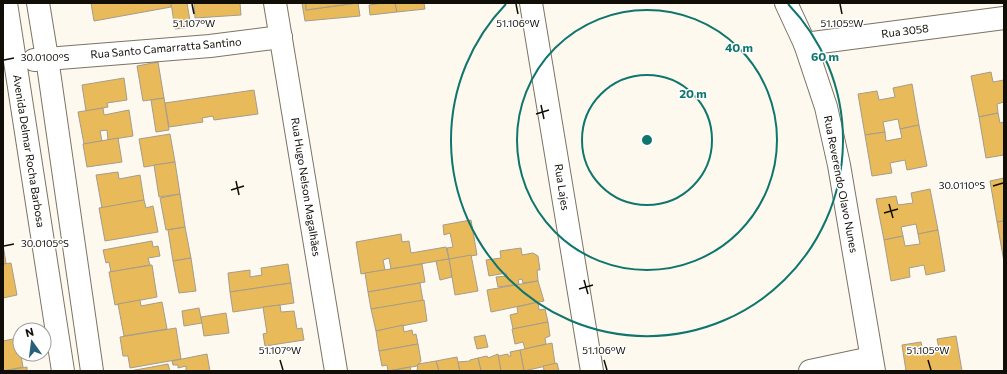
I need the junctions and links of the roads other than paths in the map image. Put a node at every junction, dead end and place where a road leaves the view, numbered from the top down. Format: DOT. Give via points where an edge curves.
graph roads {
  1 [pos="6,3"];
  2 [pos="38,3"];
  3 [pos="275,3"];
  4 [pos="531,3"];
  5 [pos="786,3"];
  6 [pos="1004,18"];
  7 [pos="281,37"];
  8 [pos="805,44"];
  9 [pos="47,58"];
  10 [pos="9,64"];
  11 [pos="873,364"];
  12 [pos="63,371"];
  13 [pos="92,371"];
  14 [pos="336,371"];
  15 [pos="592,371"];
  16 [pos="810,371"];
  1 -- 10 [label="street, Avenida Delmar Rocha Barbosa"];
  2 -- 9 [label="street"];
  3 -- 7 [label="street, Rua Hugo Nelson Magalhães"];
  4 -- 15 [label="street, Rua Lajes"];
  5 -- 8 [label="street, Rua Reverendo Olavo Nunes"];
  6 -- 8 [label="street, Rua 3058"];
  7 -- 9 [label="street, Rua Santo Camarratta Santino" via="210,46"];
  7 -- 14 [label="street, Rua Hugo Nelson Magalhães"];
  8 -- 11 [label="street, Rua Reverendo Olavo Nunes" via="826,107 839,165"];
  9 -- 10 [label="street, Rua Santo Camarratta Santino"];
  9 -- 13 [label="street"];
  10 -- 12 [label="street, Avenida Delmar Rocha Barbosa"];
  11 -- 16 [label="street"];
}
